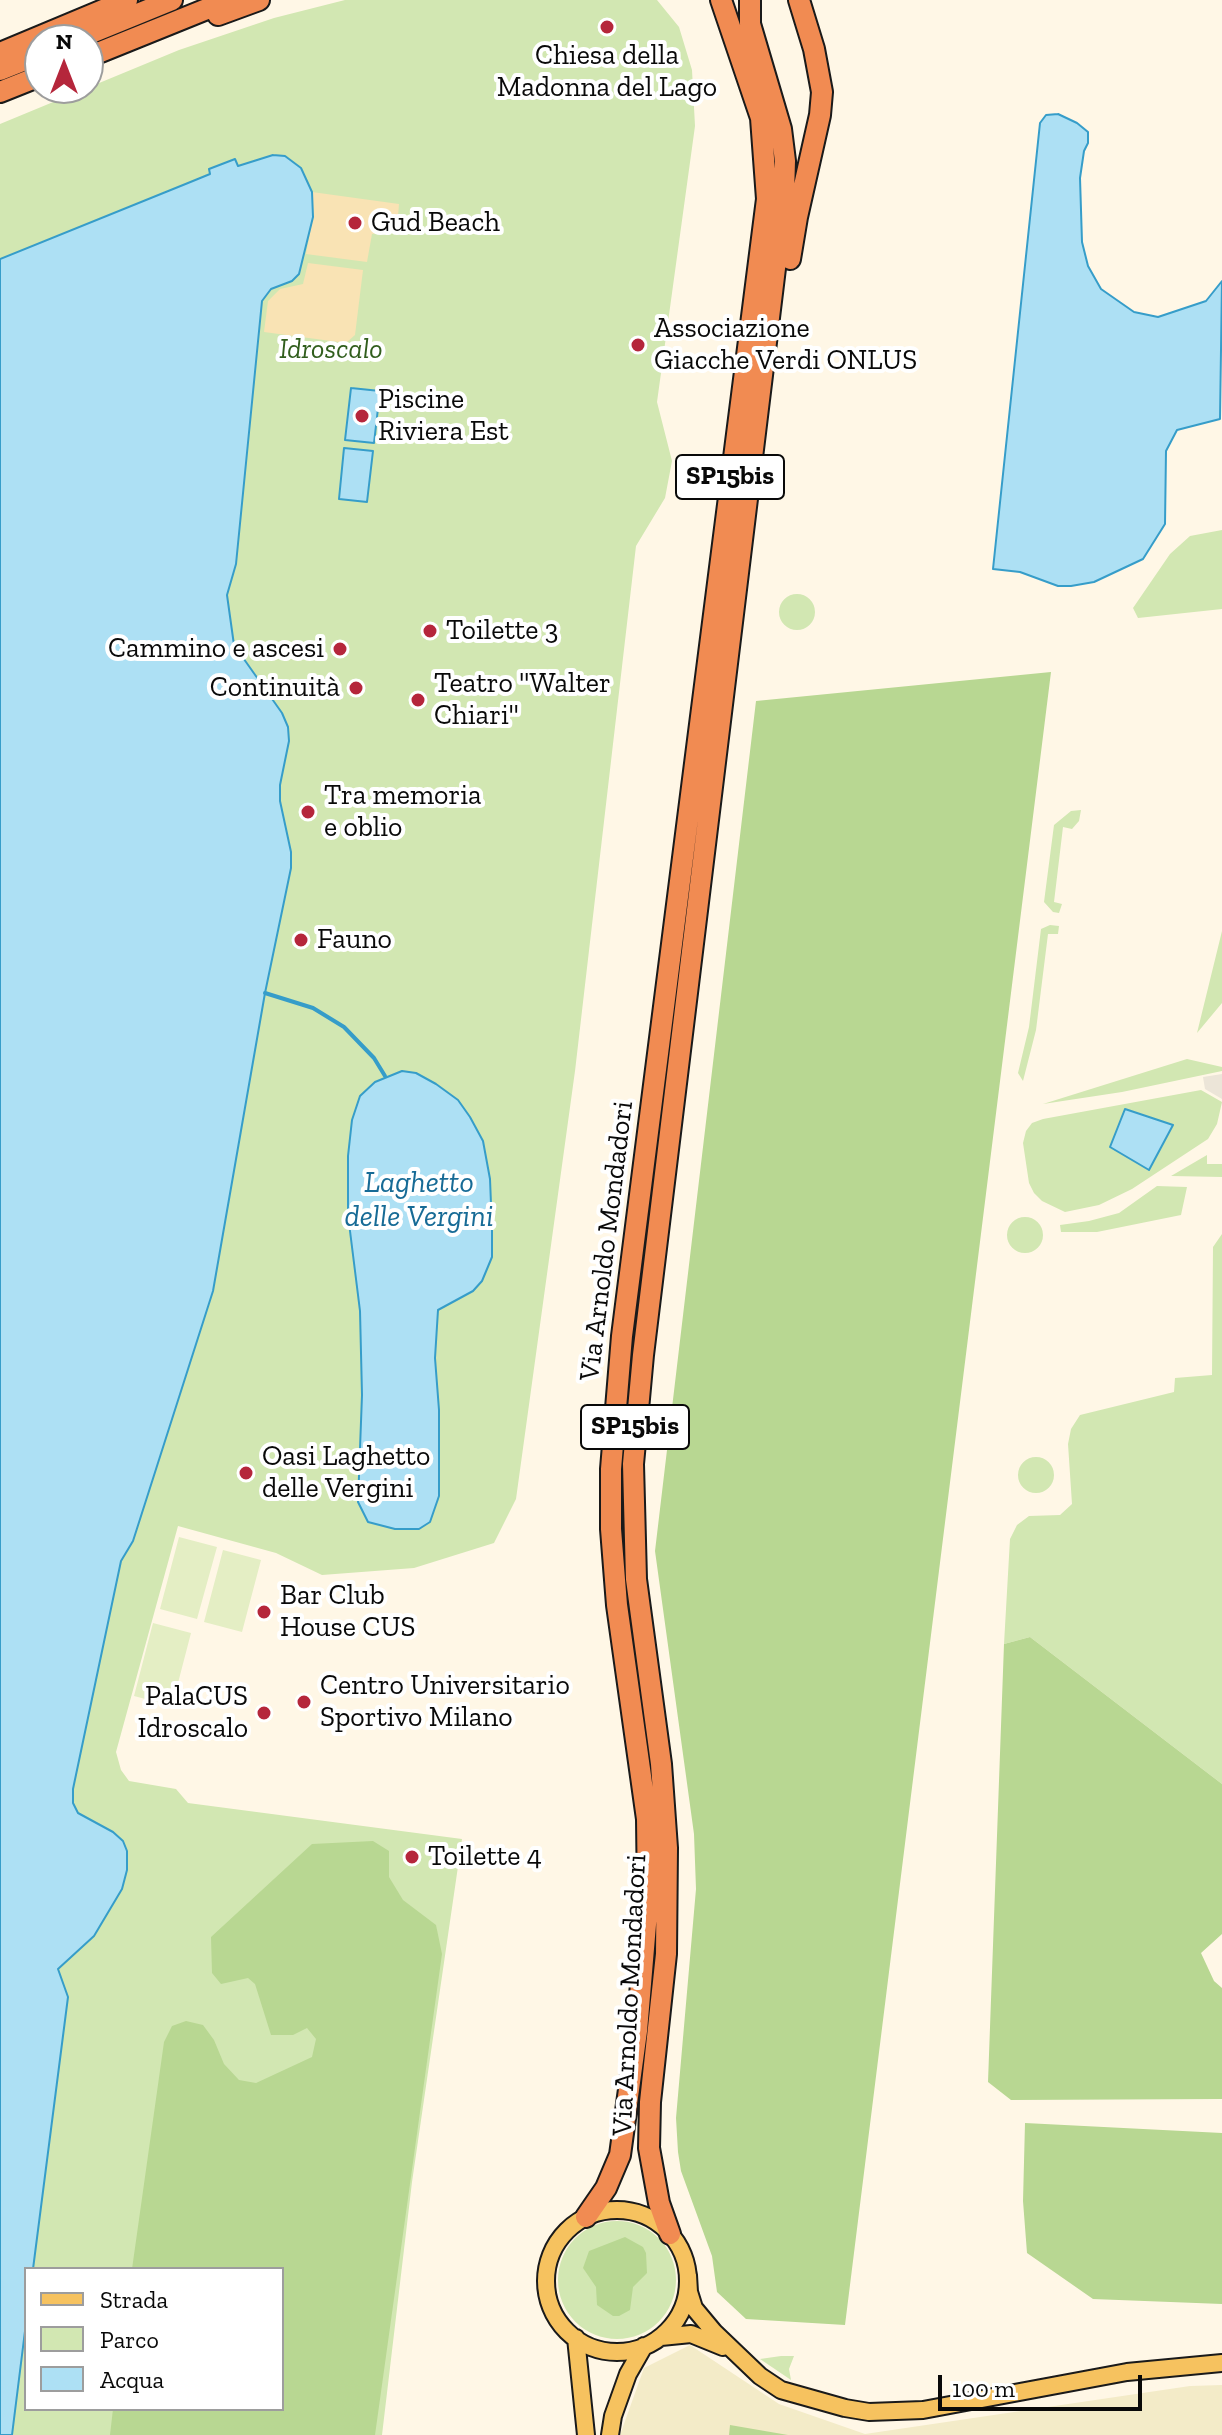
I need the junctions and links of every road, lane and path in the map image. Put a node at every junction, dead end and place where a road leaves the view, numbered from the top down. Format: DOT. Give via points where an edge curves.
graph roads {
  1 [pos="127,0"];
  2 [pos="172,0"];
  3 [pos="229,0"];
  4 [pos="259,0"];
  5 [pos="721,0"];
  6 [pos="750,0"];
  7 [pos="799,0"];
  8 [pos="104,28"];
  9 [pos="122,43"];
  10 [pos="104,50"];
  11 [pos="0,53"];
  12 [pos="24,60"];
  13 [pos="0,70"];
  14 [pos="24,82"];
  15 [pos="0,92"];
  16 [pos="769,327"];
  17 [pos="586,2217"];
  18 [pos="670,2234"];
  19 [pos="688,2275"];
  20 [pos="659,2337"];
  21 [pos="576,2338"];
  22 [pos="644,2346"];
  23 [pos="735,2353"];
  24 [pos="1222,2363"];
  25 [pos="586,2435"];
  26 [pos="610,2435"];
  1 -- 11 [label="highway"];
  2 -- 8 [label="highway"];
  3 -- 9 [label="highway"];
  4 -- 9 [label="highway"];
  5 -- 17 [label="highway, Via Arnoldo Mondadori / SP15bis" via="764,132 767,199 622,1336 611,1529 647,1819 648,1901 620,2155"];
  6 -- 16 [label="highway, SP15bis" via="750,24 777,113 785,161"];
  7 -- 16 [label="highway, SP15bis" via="817,62 820,115 787,274"];
  9 -- 10 [label="highway"];
  12 -- 13 [label="highway"];
  14 -- 15 [label="highway"];
  16 -- 18 [label="highway, Via Arnoldo Mondadori / SP15bis" via="633,1464 636,1579 661,1764 667,1861 666,1954 649,2148"];
  17 -- 18 [label="main road" via="608,2210 631,2211"];
  17 -- 21 [label="main road, SP15bis" via="561,2237 546,2274 554,2313"];
  18 -- 19 [label="main road, SP15bis"];
  19 -- 20 [label="main road" via="683,2306"];
  19 -- 23 [label="main road" via="694,2308"];
  20 -- 22 [label="main road"];
  20 -- 23 [label="main road" via="691,2334"];
  21 -- 22 [label="main road" via="613,2351"];
  21 -- 25 [label="main road"];
  22 -- 26 [label="main road" via="628,2374"];
  23 -- 24 [label="main road" via="781,2390 869,2412 923,2410 1127,2372"];
}
